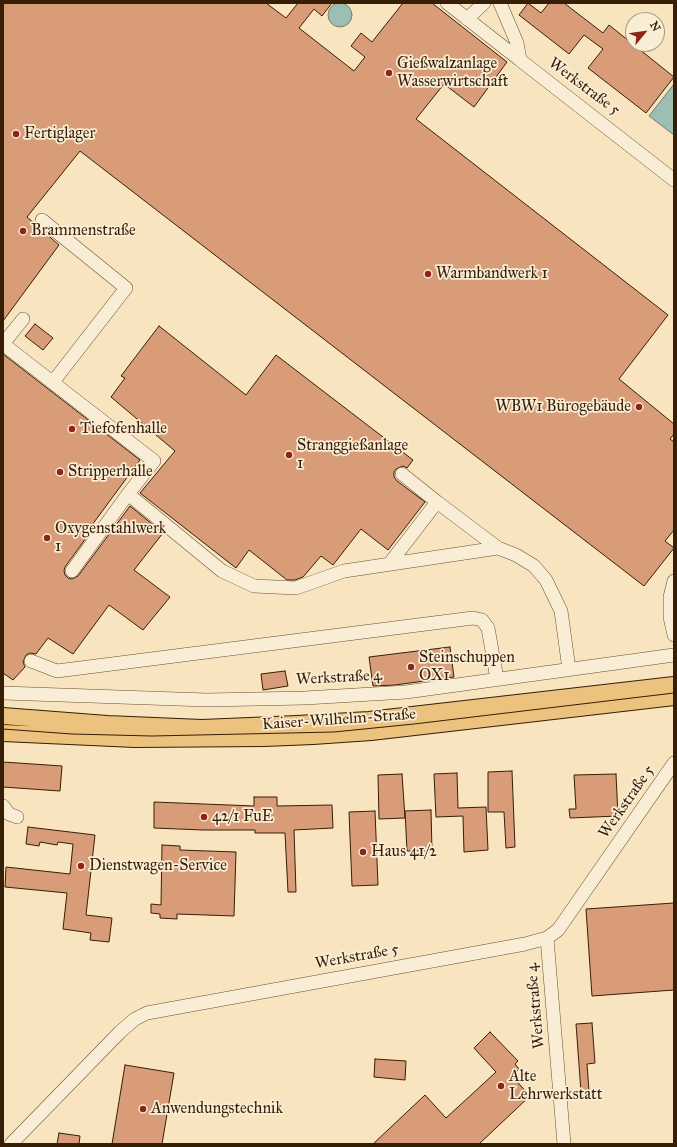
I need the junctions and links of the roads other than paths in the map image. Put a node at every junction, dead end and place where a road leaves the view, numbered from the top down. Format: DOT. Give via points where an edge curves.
graph roads {
  1 [pos="447,3"];
  2 [pos="484,3"];
  3 [pos="500,3"];
  4 [pos="467,19"];
  5 [pos="520,60"];
  6 [pos="674,180"];
  7 [pos="42,220"];
  8 [pos="22,319"];
  9 [pos="53,382"];
  10 [pos="402,474"];
  11 [pos="128,494"];
  12 [pos="437,502"];
  13 [pos="498,548"];
  14 [pos="390,564"];
  15 [pos="72,571"];
  16 [pos="674,580"];
  17 [pos="674,635"];
  18 [pos="674,655"];
  19 [pos="31,661"];
  20 [pos="569,669"];
  21 [pos="497,679"];
  22 [pos="669,692"];
  23 [pos="3,693"];
  24 [pos="3,716"];
  25 [pos="3,733"];
  26 [pos="674,763"];
  27 [pos="3,806"];
  28 [pos="17,817"];
  29 [pos="548,938"];
  30 [pos="11,1144"];
  31 [pos="564,1144"];
  1 -- 4 [label="lane, Werkstraße 5"];
  2 -- 4 [label="lane"];
  3 -- 5 [label="lane" via="517,43"];
  4 -- 5 [label="lane, Werkstraße 5"];
  5 -- 6 [label="lane, Werkstraße 5"];
  7 -- 9 [label="lane" via="126,288"];
  8 -- 9 [label="lane" via="3,344"];
  9 -- 11 [label="lane" via="154,461"];
  10 -- 12 [label="lane"];
  11 -- 14 [label="lane" via="222,571 254,586 296,588 344,571"];
  11 -- 15 [label="lane"];
  12 -- 13 [label="lane"];
  12 -- 14 [label="lane"];
  13 -- 14 [label="lane"];
  13 -- 20 [label="lane" via="534,566 546,580 561,611"];
  16 -- 17 [label="lane" via="670,597 670,617"];
  18 -- 20 [label="lane, Werkstraße 4"];
  19 -- 21 [label="lane" via="57,671 473,618 482,620 488,628"];
  20 -- 21 [label="lane, Werkstraße 4"];
  21 -- 23 [label="lane, Werkstraße 4" via="406,692 305,698 207,700"];
  22 -- 24 [label="main road, Kaiser-Wilhelm-Straße" via="368,720 202,728"];
  22 -- 25 [label="main road, Kaiser-Wilhelm-Straße" via="371,732 313,736 135,739"];
  26 -- 29 [label="lane, Werkstraße 5" via="558,930"];
  27 -- 28 [label="lane" via="9,814"];
  29 -- 30 [label="lane, Werkstraße 5" via="146,1013 120,1032"];
  29 -- 31 [label="lane, Werkstraße 4"];
}
